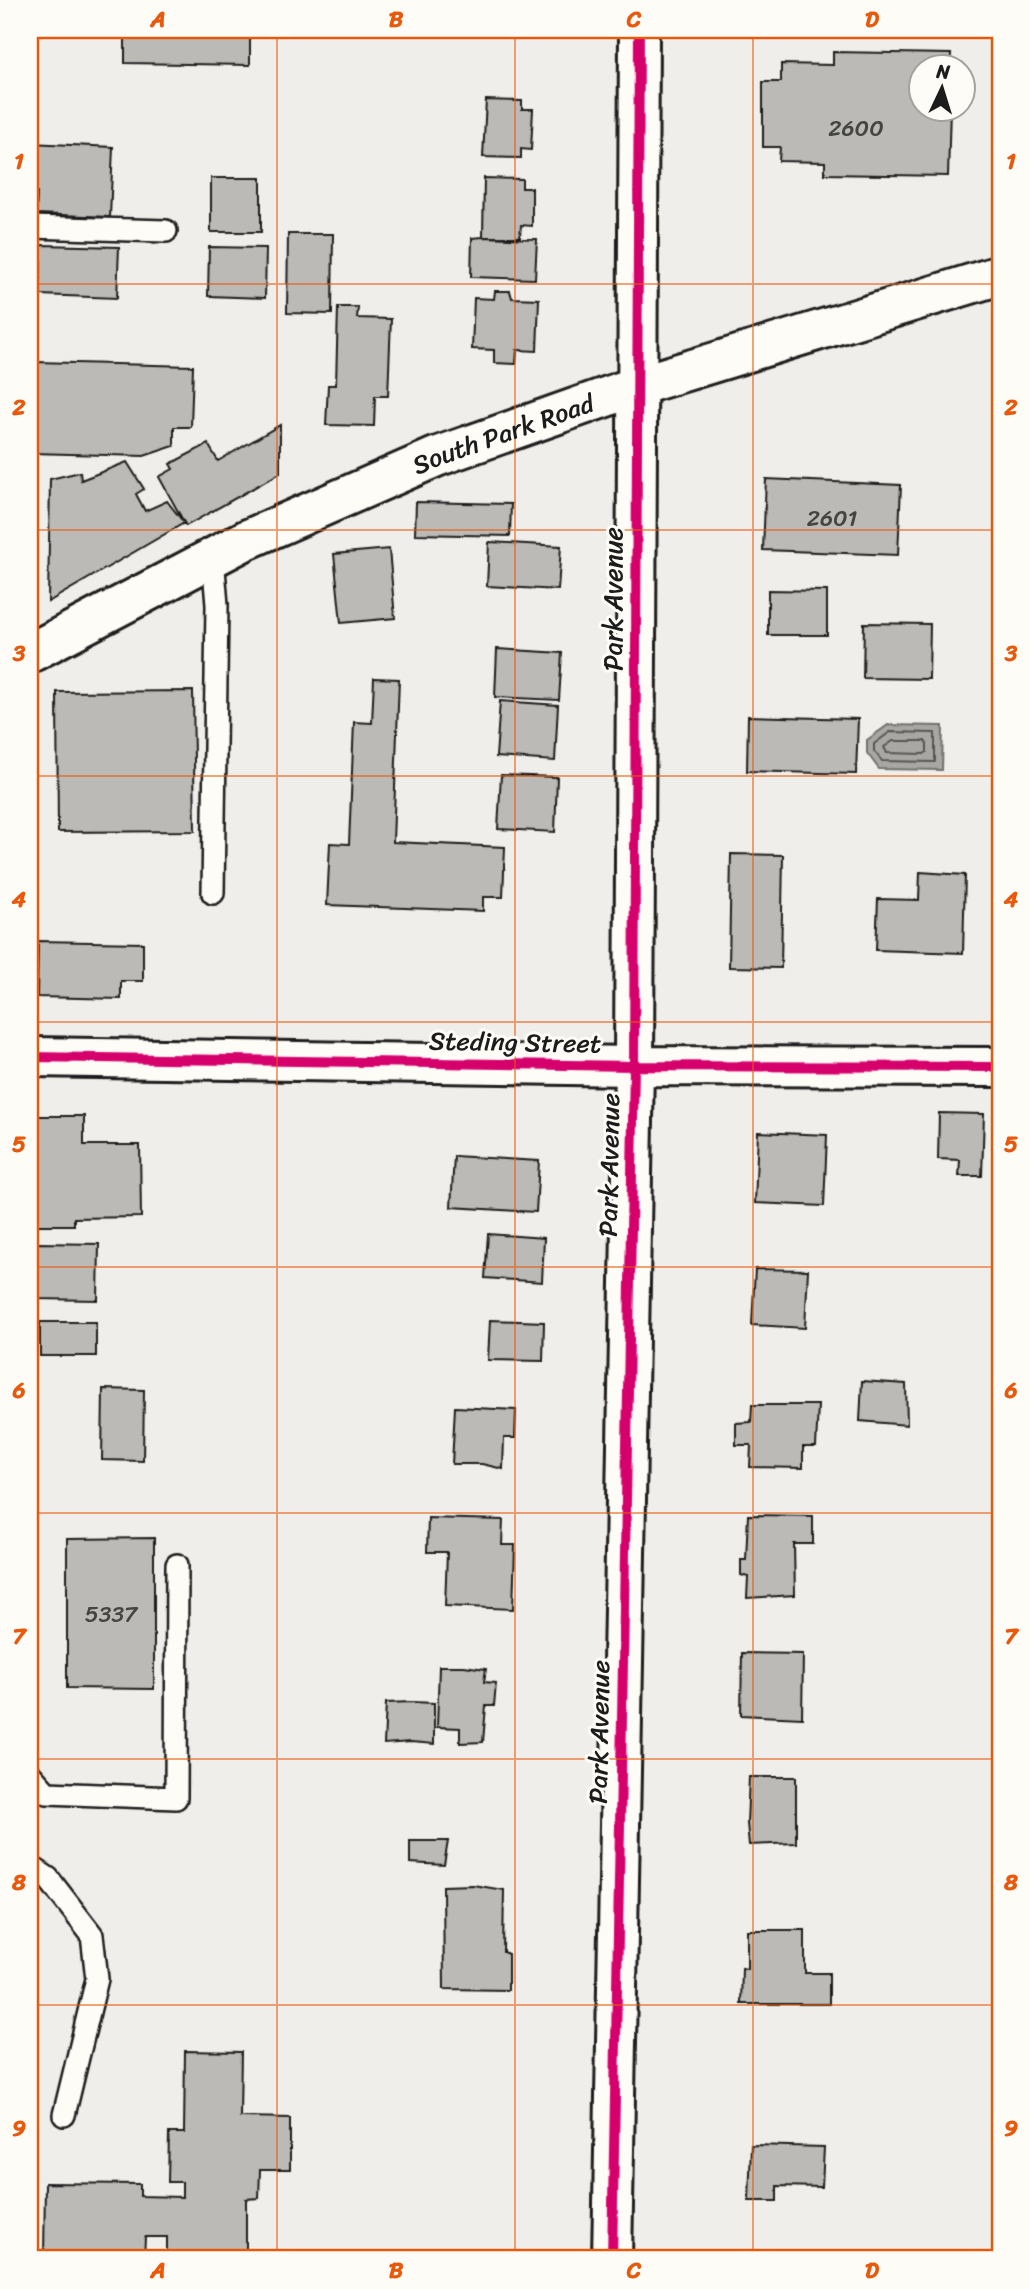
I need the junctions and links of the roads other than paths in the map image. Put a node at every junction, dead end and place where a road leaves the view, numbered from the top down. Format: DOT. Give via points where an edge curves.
graph roads {
  1 [pos="639,30"];
  2 [pos="30,227"];
  3 [pos="166,230"];
  4 [pos="1000,275"];
  5 [pos="637,386"];
  6 [pos="213,557"];
  7 [pos="30,653"];
  8 [pos="213,893"];
  9 [pos="30,1057"];
  10 [pos="634,1066"];
  11 [pos="1000,1067"];
  12 [pos="177,1565"];
  13 [pos="30,1774"];
  14 [pos="30,1866"];
  15 [pos="64,2115"];
  16 [pos="612,2259"];
  1 -- 5 [label="street, Park Avenue"];
  2 -- 3 [label="lane"];
  4 -- 5 [label="street, South Park Road"];
  5 -- 6 [label="street, South Park Road" via="436,457"];
  5 -- 10 [label="street, Park Avenue"];
  6 -- 7 [label="street, South Park Road"];
  6 -- 8 [label="lane" via="217,605"];
  9 -- 10 [label="street, Steding Street"];
  10 -- 11 [label="street, Steding Street"];
  10 -- 16 [label="street, Park Avenue"];
  12 -- 13 [label="lane" via="176,1798 47,1793"];
  14 -- 15 [label="lane" via="48,1878 92,1935 97,1979"];
}
